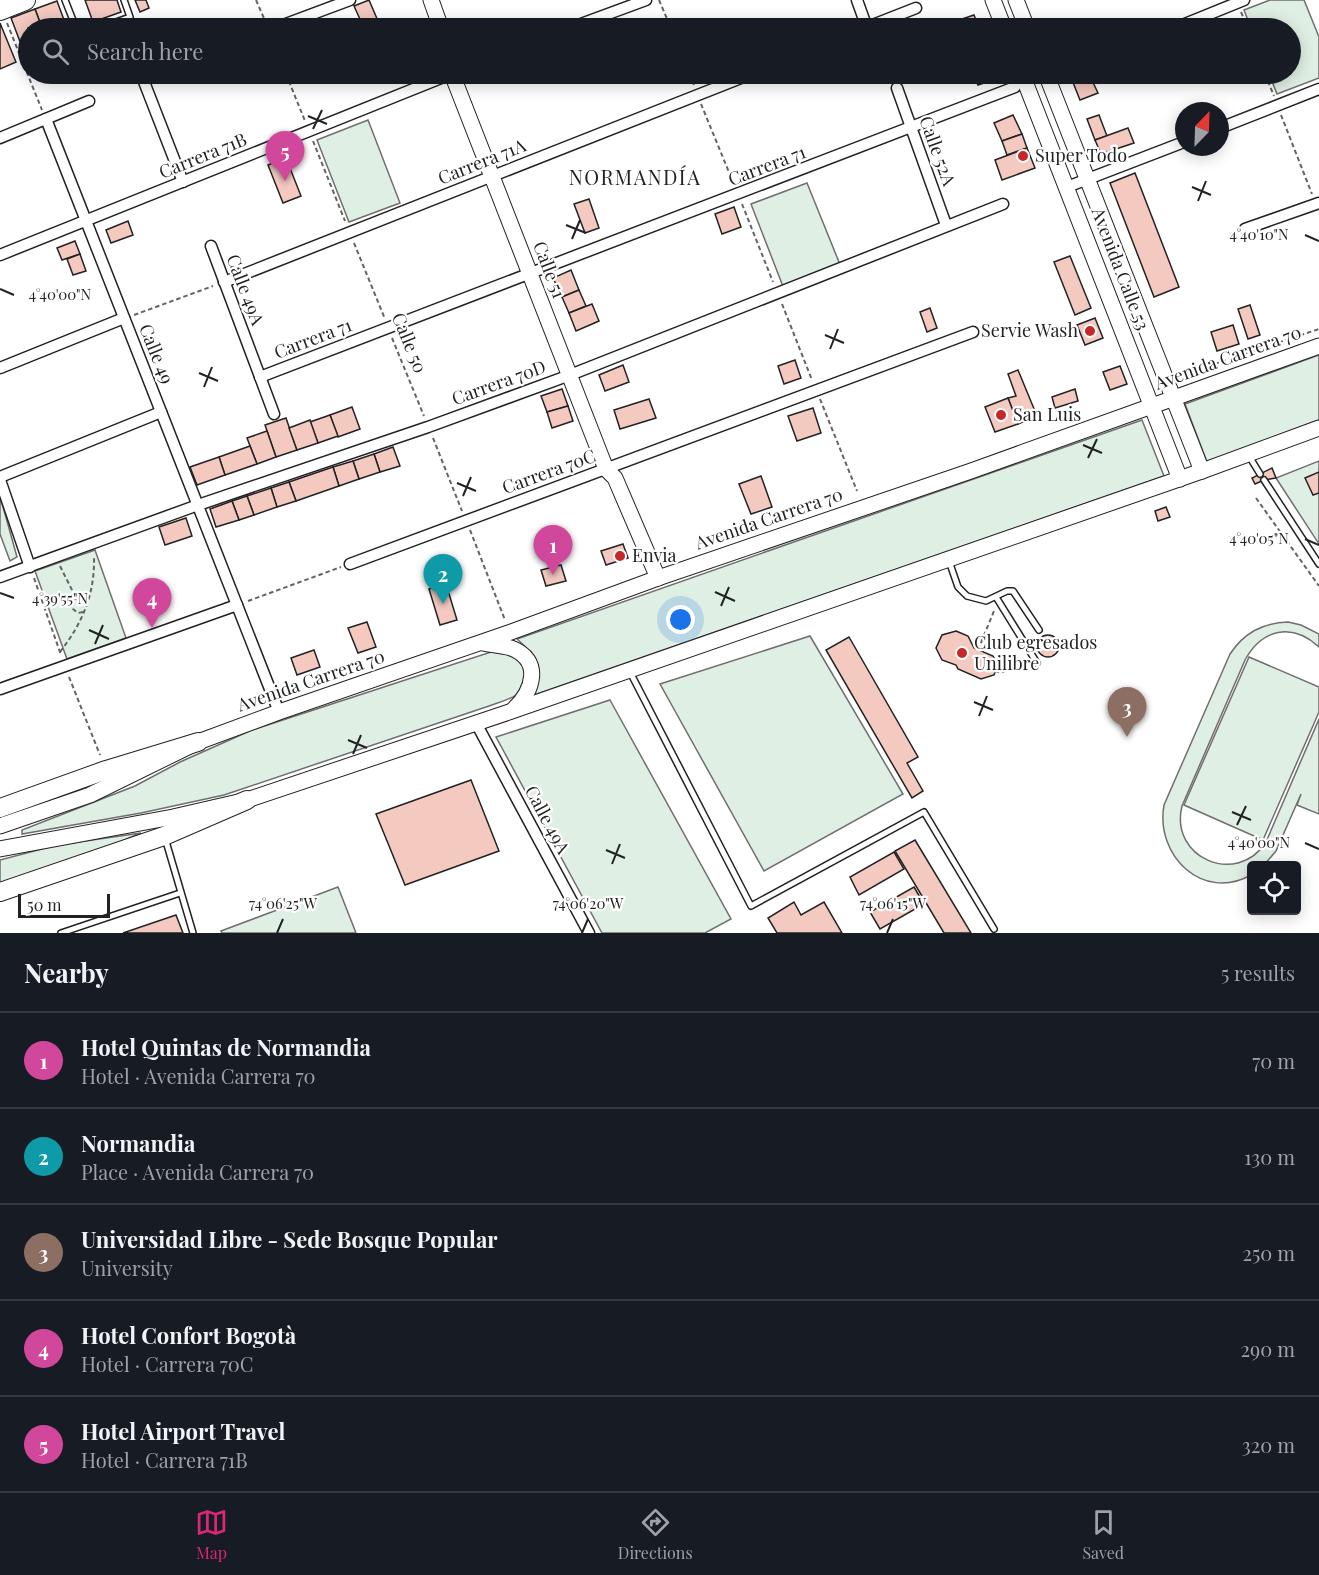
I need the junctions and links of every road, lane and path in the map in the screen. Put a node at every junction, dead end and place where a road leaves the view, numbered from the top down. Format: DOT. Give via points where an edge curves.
graph roads {
  1 [pos="25,0"];
  2 [pos="65,0"];
  3 [pos="124,0"];
  4 [pos="256,0"];
  5 [pos="350,0"];
  6 [pos="431,0"];
  7 [pos="646,0"];
  8 [pos="660,0"];
  9 [pos="857,0"];
  10 [pos="993,0"];
  11 [pos="1016,0"];
  12 [pos="1241,1"];
  13 [pos="916,8"];
  14 [pos="1,10"];
  15 [pos="72,18"];
  16 [pos="127,18"];
  17 [pos="264,18"];
  18 [pos="302,18"];
  19 [pos="437,18"];
  20 [pos="597,18"];
  21 [pos="667,18"];
  22 [pos="863,18"];
  23 [pos="891,18"];
  24 [pos="1000,18"];
  25 [pos="1024,18"];
  26 [pos="1199,18"];
  27 [pos="1245,18"];
  28 [pos="18,51"];
  29 [pos="32,84"];
  30 [pos="145,84"];
  31 [pos="290,84"];
  32 [pos="427,84"];
  33 [pos="456,84"];
  34 [pos="464,84"];
  35 [pos="726,84"];
  36 [pos="1010,84"];
  37 [pos="1021,84"];
  38 [pos="1050,84"];
  39 [pos="1269,84"];
  40 [pos="897,88"];
  41 [pos="1319,89"];
  42 [pos="89,101"];
  43 [pos="1278,105"];
  44 [pos="46,119"];
  45 [pos="1229,124"];
  46 [pos="911,128"];
  47 [pos="309,132"];
  48 [pos="0,138"];
  49 [pos="1175,146"];
  50 [pos="496,174"];
  51 [pos="1088,180"];
  52 [pos="183,182"];
  53 [pos="1067,187"];
  54 [pos="1317,203"];
  55 [pos="1003,204"];
  56 [pos="86,221"];
  57 [pos="946,225"];
  58 [pos="1245,230"];
  59 [pos="350,232"];
  60 [pos="211,246"];
  61 [pos="0,255"];
  62 [pos="534,272"];
  63 [pos="225,282"];
  64 [pos="124,318"];
  65 [pos="388,328"];
  66 [pos="1319,329"];
  67 [pos="973,332"];
  68 [pos="1319,346"];
  69 [pos="0,368"];
  70 [pos="573,373"];
  71 [pos="260,377"];
  72 [pos="1171,379"];
  73 [pos="1173,398"];
  74 [pos="1152,406"];
  75 [pos="161,412"];
  76 [pos="274,414"];
  77 [pos="428,427"];
  78 [pos="1319,428"];
  79 [pos="1248,454"];
  80 [pos="612,471"];
  81 [pos="1202,471"];
  82 [pos="0,479"];
  83 [pos="1180,479"];
  84 [pos="1256,498"];
  85 [pos="198,506"];
  86 [pos="466,521"];
  87 [pos="94,543"];
  88 [pos="56,557"];
  89 [pos="948,560"];
  90 [pos="350,564"];
  91 [pos="1319,564"];
  92 [pos="30,567"];
  93 [pos="0,577"];
  94 [pos="658,578"];
  95 [pos="1319,586"];
  96 [pos="76,598"];
  97 [pos="997,598"];
  98 [pos="87,605"];
  99 [pos="237,605"];
  100 [pos="84,612"];
  101 [pos="506,622"];
  102 [pos="1039,630"];
  103 [pos="479,643"];
  104 [pos="978,650"];
  105 [pos="60,652"];
  106 [pos="1033,657"];
  107 [pos="1037,663"];
  108 [pos="629,670"];
  109 [pos="995,671"];
  110 [pos="0,690"];
  111 [pos="512,711"];
  112 [pos="279,712"];
  113 [pos="476,723"];
  114 [pos="198,742"];
  115 [pos="247,800"];
  116 [pos="0,808"];
  117 [pos="0,826"];
  118 [pos="164,836"];
  119 [pos="0,849"];
  120 [pos="0,892"];
  121 [pos="180,893"];
  122 [pos="994,929"];
  123 [pos="61,933"];
  124 [pos="193,933"];
  125 [pos="589,933"];
  1 -- 14 [label="highway"];
  2 -- 15 [label="lane"];
  3 -- 16 [label="lane"];
  4 -- 17 [label="path"];
  5 -- 18 [label="street"];
  6 -- 19 [label="main road"];
  7 -- 20 [label="street"];
  8 -- 21 [label="path"];
  9 -- 22 [label="street"];
  10 -- 24 [label="main road"];
  11 -- 25 [label="main road"];
  12 -- 26 [label="street"];
  12 -- 27 [label="path"];
  13 -- 23 [label="street"];
  14 -- 28 [label="path"];
  29 -- 44 [label="path"];
  30 -- 52 [label="street"];
  31 -- 47 [label="path, Calle 50"];
  32 -- 47 [label="street, Carrera 71B"];
  33 -- 50 [label="main road, Calle 51"];
  34 -- 50 [label="main road, Calle 51"];
  35 -- 50 [label="street, Carrera 71A"];
  36 -- 46 [label="street, Carrera 71"];
  37 -- 53 [label="main road, Avenida Calle 53"];
  38 -- 51 [label="main road, Avenida Calle 53"];
  39 -- 43 [label="path"];
  40 -- 46 [label="street, Calle 52A"];
  41 -- 43 [label="street"];
  42 -- 44 [label="street"];
  43 -- 45 [label="street"];
  43 -- 54 [label="path"];
  44 -- 48 [label="street"];
  44 -- 56 [label="street, Calle 49"];
  46 -- 57 [label="street, Calle 52A"];
  46 -- 62 [label="street, Carrera 71"];
  47 -- 52 [label="street, Carrera 71B"];
  47 -- 59 [label="path, Calle 50"];
  49 -- 51 [label="street"];
  50 -- 59 [label="street, Carrera 71A"];
  50 -- 62 [label="main road, Calle 51"];
  51 -- 53 [label="street"];
  51 -- 73 [label="main road, Avenida Calle 53"];
  52 -- 56 [label="street, Carrera 71B"];
  53 -- 74 [label="main road, Avenida Calle 53"];
  54 -- 58 [label="street"];
  55 -- 57 [label="street, Carrera 70D"];
  56 -- 61 [label="street, Carrera 71B"];
  56 -- 64 [label="street, Calle 49"];
  57 -- 70 [label="street, Carrera 70D"];
  59 -- 63 [label="street, Carrera 71A"];
  59 -- 65 [label="path, Calle 50"];
  60 -- 63 [label="street, Calle 49A"];
  62 -- 65 [label="street, Carrera 71"];
  62 -- 70 [label="main road, Calle 51"];
  63 -- 64 [label="path"];
  63 -- 71 [label="street, Calle 49A"];
  64 -- 69 [label="street"];
  64 -- 75 [label="street, Calle 49"];
  65 -- 71 [label="street, Carrera 71"];
  65 -- 77 [label="path, Calle 50"];
  66 -- 72 [label="path"];
  67 -- 80 [label="street, Carrera 70C"];
  68 -- 73 [label="main road, Avenida Carrera 70"];
  70 -- 77 [label="street, Carrera 70D"];
  70 -- 80 [label="main road, Calle 51"];
  71 -- 76 [label="street, Calle 49A"];
  73 -- 74 [label="main road, Avenida Carrera 70"];
  73 -- 81 [label="main road, Avenida Calle 53"];
  74 -- 83 [label="main road, Avenida Calle 53"];
  74 -- 94 [label="main road, Avenida Carrera 70"];
  75 -- 82 [label="street"];
  75 -- 85 [label="street, Calle 49"];
  77 -- 85 [label="street, Carrera 70D"];
  77 -- 86 [label="path, Calle 50"];
  78 -- 79 [label="main road"];
  79 -- 81 [label="main road"];
  79 -- 91 [label="lane"];
  80 -- 86 [label="street, Carrera 70C"];
  80 -- 94 [label="main road, Calle 51"];
  81 -- 83 [label="main road"];
  82 -- 92 [label="street"];
  83 -- 89 [label="main road"];
  84 -- 95 [label="path"];
  85 -- 87 [label="street, Carrera 70D"];
  85 -- 99 [label="street, Calle 49"];
  86 -- 90 [label="street, Carrera 70C"];
  86 -- 101 [label="path, Calle 50"];
  87 -- 88 [label="street, Carrera 70D"];
  87 -- 98 [label="path"];
  88 -- 92 [label="street, Carrera 70D"];
  88 -- 96 [label="path"];
  89 -- 97 [label="lane" via="963,594 984,601"];
  89 -- 108 [label="main road"];
  90 -- 99 [label="path"];
  92 -- 93 [label="street, Carrera 70D"];
  94 -- 103 [label="main road, Avenida Carrera 70"];
  96 -- 98 [label="path" via="85,600"];
  96 -- 100 [label="path" via="71,604 73,609"];
  97 -- 102 [label="lane" via="1013,591"];
  97 -- 104 [label="path"];
  97 -- 106 [label="lane"];
  98 -- 100 [label="path"];
  99 -- 110 [label="street"];
  99 -- 112 [label="street, Calle 49"];
  100 -- 105 [label="path"];
  103 -- 111 [label="main road" via="512,649 529,665 531,684"];
  103 -- 112 [label="main road, Avenida Carrera 70"];
  106 -- 107 [label="lane"];
  106 -- 109 [label="path" via="1001,673"];
  108 -- 111 [label="main road"];
  108 -- 122 [label="lane" via="751,906 924,812"];
  111 -- 113 [label="main road"];
  112 -- 114 [label="main road, Avenida Carrera 70"];
  113 -- 115 [label="main road"];
  113 -- 125 [label="street, Calle 49A"];
  114 -- 116 [label="main road"];
  114 -- 117 [label="main road, Avenida Carrera 70" via="90,795"];
  115 -- 118 [label="main road"];
  115 -- 119 [label="main road"];
  118 -- 120 [label="main road"];
  118 -- 121 [label="lane"];
  121 -- 123 [label="lane"];
  121 -- 124 [label="lane"];
}
